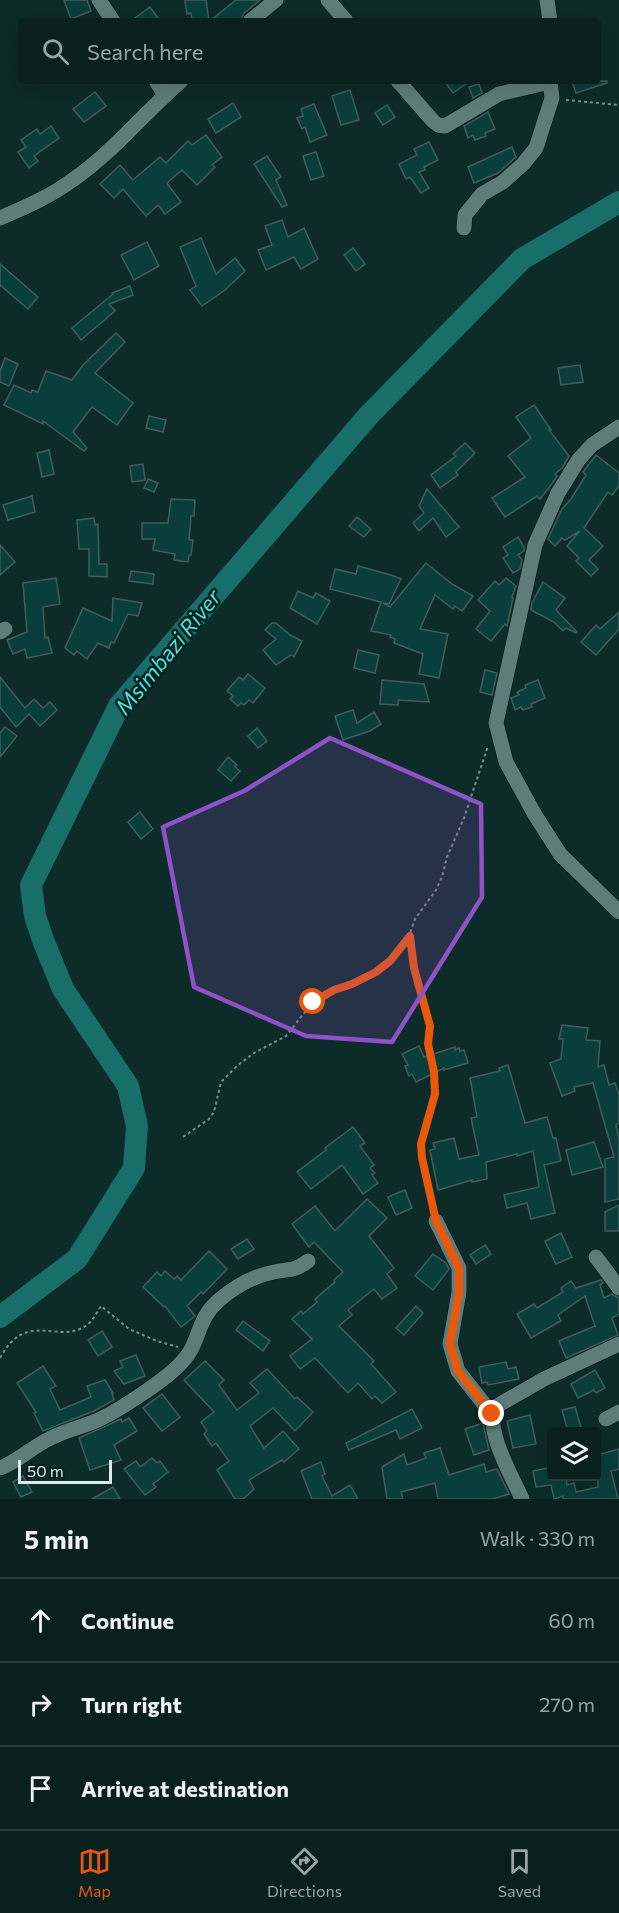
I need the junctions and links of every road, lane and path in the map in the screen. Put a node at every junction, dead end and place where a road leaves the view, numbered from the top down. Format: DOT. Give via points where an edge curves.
graph roads {
  1 [pos="99,0"];
  2 [pos="276,0"];
  3 [pos="328,0"];
  4 [pos="547,0"];
  5 [pos="111,18"];
  6 [pos="254,18"];
  7 [pos="343,18"];
  8 [pos="550,18"];
  9 [pos="158,84"];
  10 [pos="178,84"];
  11 [pos="401,84"];
  12 [pos="538,84"];
  13 [pos="550,84"];
  14 [pos="165,95"];
  15 [pos="552,98"];
  16 [pos="619,105"];
  17 [pos="0,218"];
  18 [pos="464,228"];
  19 [pos="619,427"];
  20 [pos="496,723"];
  21 [pos="619,912"];
  22 [pos="410,936"];
  23 [pos="183,1137"];
  24 [pos="436,1221"];
  25 [pos="596,1257"];
  26 [pos="308,1261"];
  27 [pos="619,1288"];
  28 [pos="619,1344"];
  29 [pos="192,1351"];
  30 [pos="0,1358"];
  31 [pos="492,1414"];
  32 [pos="0,1468"];
  33 [pos="522,1499"];
  1 -- 5 [label="street"];
  2 -- 6 [label="street"];
  3 -- 7 [label="street"];
  4 -- 8 [label="street"];
  9 -- 14 [label="street"];
  10 -- 14 [label="street"];
  11 -- 12 [label="street" via="433,121 445,126 499,94"];
  13 -- 15 [label="street"];
  14 -- 17 [label="street" via="74,179 42,200"];
  15 -- 16 [label="path"];
  15 -- 18 [label="street" via="536,148 503,182 482,194 465,215"];
  19 -- 20 [label="street" via="579,459 558,493 535,545"];
  20 -- 21 [label="street" via="506,762 560,854"];
  20 -- 22 [label="path" via="442,877 415,919"];
  22 -- 23 [label="path" via="376,972 313,1002 286,1036 238,1065 221,1082 209,1119"];
  22 -- 24 [label="path" via="414,968 430,1026 428,1044 435,1094 421,1144"];
  24 -- 31 [label="street" via="459,1268 450,1344 458,1371"];
  25 -- 27 [label="street"];
  26 -- 29 [label="street" via="298,1269 252,1278 232,1290 200,1324"];
  28 -- 31 [label="street" via="504,1401"];
  29 -- 30 [label="path" via="129,1329 101,1306 90,1324 75,1331 24,1332"];
  29 -- 32 [label="street" via="174,1371 100,1419 53,1437"];
  31 -- 33 [label="street" via="499,1448"];
}
